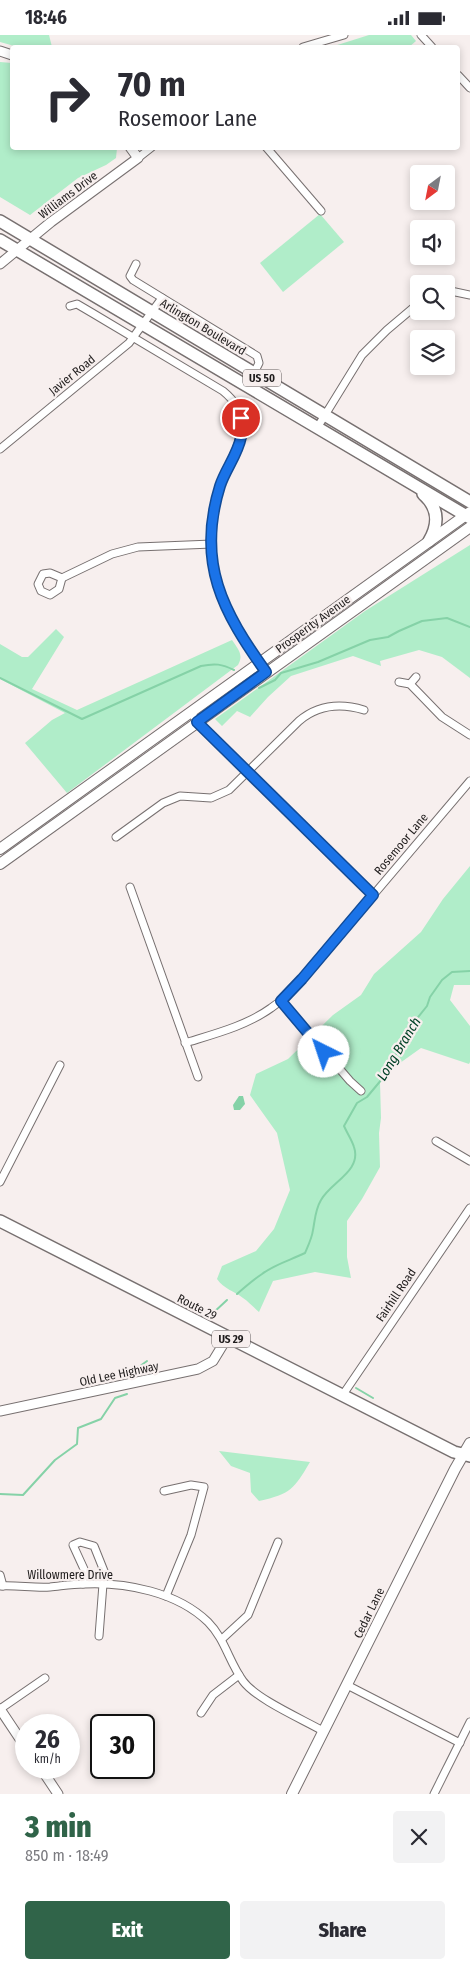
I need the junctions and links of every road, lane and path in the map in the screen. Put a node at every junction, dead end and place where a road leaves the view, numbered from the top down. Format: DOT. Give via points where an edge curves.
graph roads {
  1 [pos="344,35"];
  2 [pos="421,35"];
  3 [pos="310,45"];
  4 [pos="430,45"];
  5 [pos="460,77"];
  6 [pos="470,88"];
  7 [pos="132,150"];
  8 [pos="148,150"];
  9 [pos="269,150"];
  10 [pos="138,158"];
  11 [pos="321,211"];
  12 [pos="0,221"];
  13 [pos="30,239"];
  14 [pos="0,240"];
  15 [pos="16,250"];
  16 [pos="1,262"];
  17 [pos="136,264"];
  18 [pos="455,292"];
  19 [pos="470,295"];
  20 [pos="162,298"];
  21 [pos="70,306"];
  22 [pos="410,310"];
  23 [pos="152,312"];
  24 [pos="143,325"];
  25 [pos="134,338"];
  26 [pos="254,373"];
  27 [pos="325,415"];
  28 [pos="317,428"];
  29 [pos="0,449"];
  30 [pos="404,479"];
  31 [pos="442,485"];
  32 [pos="470,493"];
  33 [pos="470,502"];
  34 [pos="468,515"];
  35 [pos="470,527"];
  36 [pos="429,541"];
  37 [pos="212,544"];
  38 [pos="62,578"];
  39 [pos="259,662"];
  40 [pos="266,672"];
  41 [pos="416,677"];
  42 [pos="398,682"];
  43 [pos="410,685"];
  44 [pos="364,710"];
  45 [pos="190,712"];
  46 [pos="197,722"];
  47 [pos="470,735"];
  48 [pos="248,772"];
  49 [pos="470,781"];
  50 [pos="116,837"];
  51 [pos="0,849"];
  52 [pos="0,864"];
  53 [pos="130,887"];
  54 [pos="373,895"];
  55 [pos="281,1001"];
  56 [pos="186,1043"];
  57 [pos="60,1065"];
  58 [pos="198,1077"];
  59 [pos="361,1091"];
  60 [pos="436,1141"];
  61 [pos="470,1161"];
  62 [pos="0,1182"];
  63 [pos="470,1208"];
  64 [pos="0,1221"];
  65 [pos="227,1338"];
  66 [pos="342,1396"];
  67 [pos="0,1411"];
  68 [pos="470,1443"];
  69 [pos="467,1458"];
  70 [pos="164,1491"];
  71 [pos="278,1542"];
  72 [pos="0,1575"];
  73 [pos="83,1584"];
  74 [pos="102,1584"];
  75 [pos="1,1586"];
  76 [pos="166,1596"];
  77 [pos="99,1636"];
  78 [pos="222,1639"];
  79 [pos="239,1675"];
  80 [pos="45,1678"];
  81 [pos="347,1685"];
  82 [pos="0,1709"];
  83 [pos="202,1713"];
  84 [pos="470,1722"];
  85 [pos="324,1731"];
  86 [pos="15,1732"];
  87 [pos="460,1743"];
  88 [pos="48,1779"];
  89 [pos="58,1794"];
  90 [pos="292,1794"];
  91 [pos="434,1794"];
  1 -- 3 [label="street"];
  2 -- 4 [label="street"];
  5 -- 6 [label="street"];
  7 -- 10 [label="street"];
  8 -- 10 [label="street, Williams Drive"];
  9 -- 11 [label="street"];
  10 -- 13 [label="street, Williams Drive"];
  12 -- 13 [label="main road, Arlington Boulevard / US 50"];
  13 -- 15 [label="street, Williams Drive"];
  13 -- 23 [label="main road, Arlington Boulevard / US 50"];
  14 -- 15 [label="main road, US 50"];
  15 -- 16 [label="street, Williams Drive"];
  15 -- 24 [label="main road, US 50"];
  17 -- 20 [label="street" via="131,278"];
  18 -- 19 [label="street"];
  20 -- 23 [label="street, Javier Road"];
  20 -- 26 [label="street" via="257,356 259,363"];
  21 -- 25 [label="street" via="80,306"];
  22 -- 27 [label="street" via="362,355"];
  23 -- 24 [label="street, Javier Road"];
  23 -- 26 [label="main road, Arlington Boulevard / US 50"];
  24 -- 25 [label="street, Javier Road"];
  24 -- 28 [label="main road, US 50"];
  25 -- 29 [label="street, Javier Road"];
  25 -- 37 [label="street" via="223,391 235,403 241,418 241,438 216,499"];
  26 -- 27 [label="main road, Arlington Boulevard / US 50"];
  27 -- 28 [label="street"];
  27 -- 31 [label="main road, Arlington Boulevard / US 50"];
  28 -- 30 [label="main road, US 50"];
  30 -- 34 [label="main road, US 50"];
  30 -- 36 [label="main road" via="428,498 435,508 436,526"];
  31 -- 32 [label="main road"];
  31 -- 33 [label="main road, Arlington Boulevard / US 50"];
  34 -- 36 [label="main road, Prosperity Avenue"];
  35 -- 40 [label="main road, Prosperity Avenue"];
  36 -- 39 [label="main road, Prosperity Avenue"];
  37 -- 38 [label="street" via="132,548"];
  37 -- 39 [label="street" via="214,570 224,603 236,629"];
  39 -- 40 [label="street"];
  39 -- 45 [label="main road, Prosperity Avenue"];
  40 -- 46 [label="main road, Prosperity Avenue"];
  41 -- 43 [label="street"];
  42 -- 43 [label="street"];
  43 -- 47 [label="street" via="442,717"];
  44 -- 48 [label="street" via="339,705 312,712"];
  45 -- 46 [label="street"];
  45 -- 51 [label="main road, Prosperity Avenue"];
  46 -- 48 [label="street"];
  46 -- 52 [label="main road, Prosperity Avenue"];
  48 -- 50 [label="street" via="220,795 180,796 163,803"];
  48 -- 54 [label="street"];
  49 -- 54 [label="street, Rosemoor Lane"];
  53 -- 56 [label="street"];
  54 -- 55 [label="street, Rosemoor Lane"];
  55 -- 56 [label="street, Rosemoor Lane" via="242,1023"];
  55 -- 59 [label="street"];
  56 -- 58 [label="street"];
  57 -- 62 [label="street"];
  60 -- 61 [label="street"];
  63 -- 66 [label="street, Fairhill Road"];
  64 -- 65 [label="main road, Route 29 / US 29"];
  65 -- 66 [label="main road, Route 29 / US 29"];
  65 -- 67 [label="street, Old Lee Highway" via="213,1361 198,1369"];
  66 -- 69 [label="main road, Route 29 / US 29"];
  68 -- 69 [label="main road, Cedar Lane"];
  69 -- 81 [label="main road, Cedar Lane"];
  70 -- 76 [label="street" via="191,1485 204,1487 191,1535"];
  71 -- 78 [label="street" via="248,1615"];
  72 -- 75 [label="street"];
  73 -- 74 [label="street, Willowmere Drive"];
  73 -- 74 [label="street" via="84,1569 73,1545 80,1542 94,1546 104,1571"];
  73 -- 75 [label="street, Willowmere Drive"];
  74 -- 76 [label="street, Willowmere Drive"];
  74 -- 77 [label="street"];
  76 -- 78 [label="street, Willowmere Drive" via="201,1615"];
  78 -- 79 [label="street, Willowmere Drive"];
  79 -- 83 [label="street" via="213,1695"];
  79 -- 85 [label="street, Willowmere Drive" via="253,1691"];
  80 -- 82 [label="street"];
  81 -- 85 [label="main road, Cedar Lane"];
  81 -- 87 [label="street"];
  82 -- 86 [label="street"];
  84 -- 87 [label="street"];
  85 -- 90 [label="main road, Cedar Lane"];
  87 -- 91 [label="street"];
  88 -- 89 [label="street"];
}
